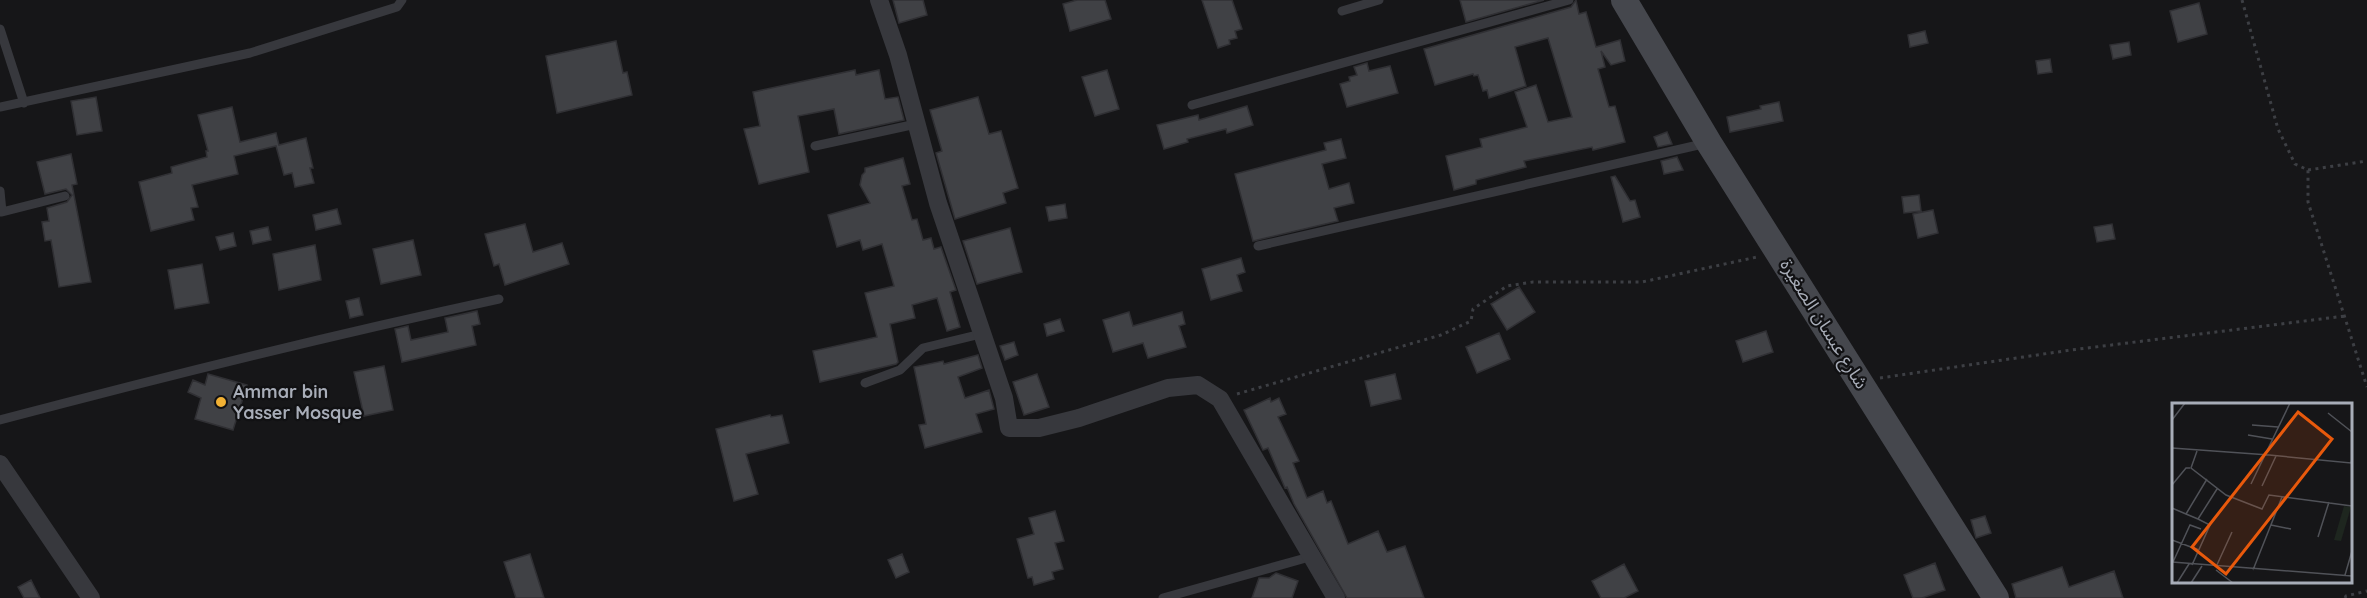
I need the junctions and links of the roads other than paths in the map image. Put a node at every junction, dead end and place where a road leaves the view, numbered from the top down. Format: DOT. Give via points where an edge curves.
graph roads {
  1 [pos="402,0"];
  2 [pos="879,0"];
  3 [pos="1379,0"];
  4 [pos="1569,0"];
  5 [pos="1614,0"];
  6 [pos="1624,0"];
  7 [pos="1342,11"];
  8 [pos="0,29"];
  9 [pos="1653,50"];
  10 [pos="24,103"];
  11 [pos="1191,105"];
  12 [pos="0,107"];
  13 [pos="916,124"];
  14 [pos="1709,143"];
  15 [pos="815,146"];
  16 [pos="0,191"];
  17 [pos="65,196"];
  18 [pos="1,212"];
  19 [pos="1258,246"];
  20 [pos="499,299"];
  21 [pos="981,334"];
  22 [pos="865,382"];
  23 [pos="0,420"];
  24 [pos="0,464"];
  25 [pos="1312,556"];
  26 [pos="91,598"];
  27 [pos="1162,598"];
  28 [pos="1336,598"];
  29 [pos="1996,598"];
  1 -- 10 [label="lane" via="397,7 250,53"];
  2 -- 13 [label="street"];
  3 -- 7 [label="lane"];
  4 -- 11 [label="lane"];
  5 -- 9 [label="street, شارع عبسان الصغيرة"];
  6 -- 9 [label="street, شارع عبسان الصغيرة"];
  8 -- 10 [label="lane"];
  9 -- 14 [label="street, شارع عبسان الصغيرة"];
  10 -- 12 [label="lane"];
  13 -- 15 [label="lane"];
  13 -- 21 [label="street"];
  14 -- 19 [label="lane"];
  14 -- 29 [label="street, شارع عبسان الصغيرة"];
  16 -- 18 [label="lane"];
  17 -- 18 [label="lane"];
  20 -- 23 [label="lane" via="201,367"];
  21 -- 22 [label="lane" via="923,348 900,370"];
  21 -- 25 [label="street" via="1004,398 1009,428 1038,428 1168,388 1198,385 1220,399"];
  24 -- 26 [label="street"];
  25 -- 27 [label="lane"];
  25 -- 28 [label="street"];
}
